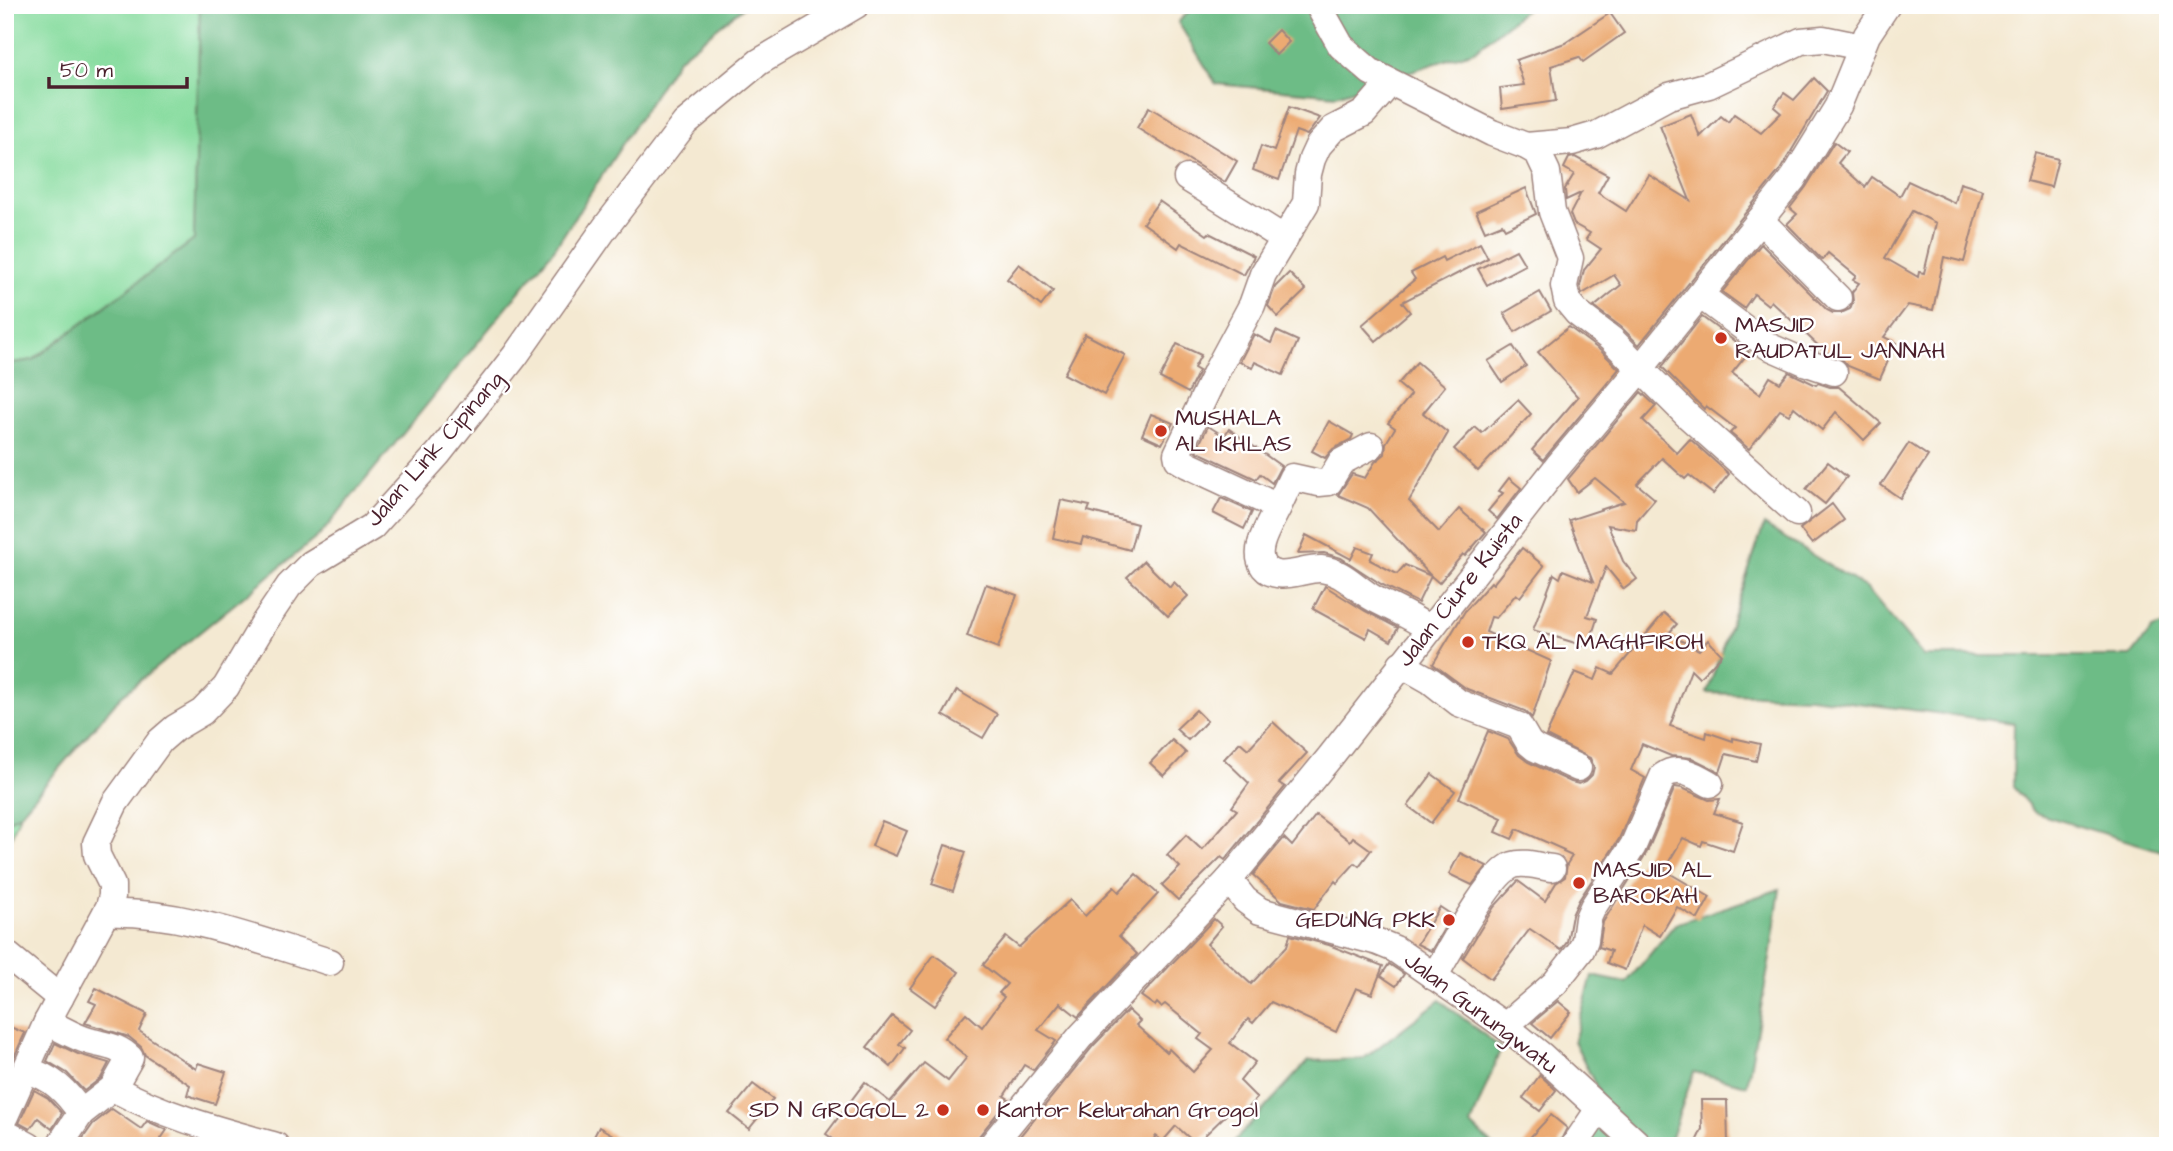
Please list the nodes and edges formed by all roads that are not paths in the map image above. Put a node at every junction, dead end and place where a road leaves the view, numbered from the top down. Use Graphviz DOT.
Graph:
graph roads {
  1 [pos="856,5"];
  2 [pos="1318,5"];
  3 [pos="1887,5"];
  4 [pos="1862,47"];
  5 [pos="1390,83"];
  6 [pos="1526,146"];
  7 [pos="1187,178"];
  8 [pos="1760,220"];
  9 [pos="1285,239"];
  10 [pos="1700,295"];
  11 [pos="1838,298"];
  12 [pos="1640,369"];
  13 [pos="1834,372"];
  14 [pos="1371,446"];
  15 [pos="1278,507"];
  16 [pos="1797,513"];
  17 [pos="1429,629"];
  18 [pos="1401,664"];
  19 [pos="1578,768"];
  20 [pos="1710,784"];
  21 [pos="1552,868"];
  22 [pos="1228,880"];
  23 [pos="106,913"];
  24 [pos="5,953"];
  25 [pos="330,962"];
  26 [pos="1434,977"];
  27 [pos="60,998"];
  28 [pos="47,1021"];
  29 [pos="1505,1026"];
  30 [pos="26,1070"];
  31 [pos="113,1088"];
  32 [pos="1599,1109"];
  33 [pos="81,1113"];
  34 [pos="5,1116"];
  35 [pos="5,1133"];
  36 [pos="29,1146"];
  37 [pos="59,1146"];
  38 [pos="276,1146"];
  39 [pos="991,1146"];
  40 [pos="1574,1146"];
  41 [pos="1640,1146"];
  1 -- 23 [label="street, Jalan Link Cipinang"];
  2 -- 5 [label="street"];
  3 -- 4 [label="street, Jalan Ciure Kuista"];
  4 -- 6 [label="street"];
  4 -- 8 [label="street, Jalan Ciure Kuista"];
  5 -- 6 [label="street"];
  5 -- 9 [label="street"];
  6 -- 12 [label="street"];
  7 -- 9 [label="street"];
  8 -- 10 [label="street, Jalan Ciure Kuista"];
  8 -- 11 [label="street"];
  9 -- 15 [label="street"];
  10 -- 12 [label="street, Jalan Ciure Kuista"];
  10 -- 13 [label="street"];
  12 -- 16 [label="street"];
  12 -- 17 [label="street, Jalan Ciure Kuista"];
  14 -- 15 [label="street"];
  15 -- 17 [label="street"];
  17 -- 18 [label="street, Jalan Ciure Kuista"];
  18 -- 19 [label="street"];
  18 -- 22 [label="street, Jalan Ciure Kuista"];
  20 -- 29 [label="street"];
  21 -- 26 [label="street"];
  22 -- 26 [label="street, Jalan Gunungwatu"];
  22 -- 39 [label="street, Jalan Ciure Kuista"];
  23 -- 25 [label="street"];
  23 -- 27 [label="street, Jalan Link Cipinang"];
  24 -- 27 [label="street"];
  26 -- 29 [label="street, Jalan Gunungwatu"];
  27 -- 28 [label="street, Jalan Link Cipinang"];
  28 -- 30 [label="street, Jalan Link Cipinang"];
  28 -- 31 [label="street"];
  29 -- 32 [label="street, Jalan Gunungwatu"];
  30 -- 33 [label="street"];
  30 -- 34 [label="street, Jalan Link Cipinang"];
  31 -- 33 [label="street"];
  31 -- 38 [label="street"];
  32 -- 40 [label="street"];
  32 -- 41 [label="street, Jalan Gunungwatu"];
  33 -- 37 [label="street"];
  35 -- 36 [label="street"];
}
